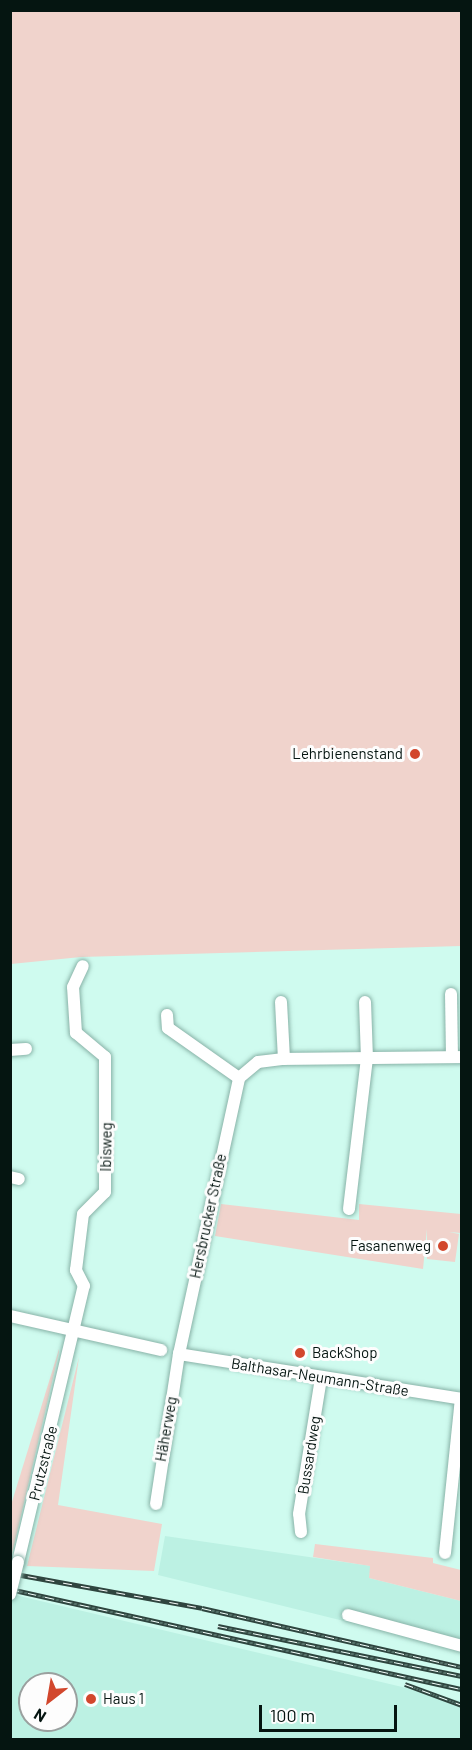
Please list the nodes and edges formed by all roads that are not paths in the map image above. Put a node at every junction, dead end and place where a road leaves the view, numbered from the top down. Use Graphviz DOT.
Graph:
graph roads {
  1 [pos="83,966"];
  2 [pos="451,994"];
  3 [pos="281,1002"];
  4 [pos="365,1002"];
  5 [pos="167,1015"];
  6 [pos="26,1049"];
  7 [pos="10,1050"];
  8 [pos="457,1057"];
  9 [pos="284,1059"];
  10 [pos="367,1059"];
  11 [pos="239,1078"];
  12 [pos="349,1209"];
  13 [pos="10,1316"];
  14 [pos="75,1332"];
  15 [pos="161,1350"];
  16 [pos="179,1354"];
  17 [pos="321,1378"];
  18 [pos="461,1399"];
  19 [pos="156,1504"];
  20 [pos="301,1533"];
  21 [pos="445,1553"];
  22 [pos="10,1594"];
  23 [pos="348,1615"];
  24 [pos="462,1646"];
  1 -- 14 [label="street, Ibisweg"];
  2 -- 8 [label="street"];
  3 -- 9 [label="street"];
  4 -- 10 [label="street"];
  5 -- 11 [label="street"];
  6 -- 7 [label="street"];
  8 -- 10 [label="street"];
  9 -- 10 [label="street"];
  9 -- 11 [label="street"];
  10 -- 12 [label="street"];
  11 -- 16 [label="street, Hersbrucker Straße"];
  13 -- 14 [label="street"];
  14 -- 15 [label="street"];
  14 -- 22 [label="street, Prutzstraße, bridge"];
  16 -- 17 [label="street, Balthasar-Neumann-Straße"];
  16 -- 19 [label="street, Häherweg"];
  17 -- 18 [label="street, Balthasar-Neumann-Straße"];
  17 -- 20 [label="street, Bussardweg"];
  18 -- 21 [label="street"];
  23 -- 24 [label="street"];
}
